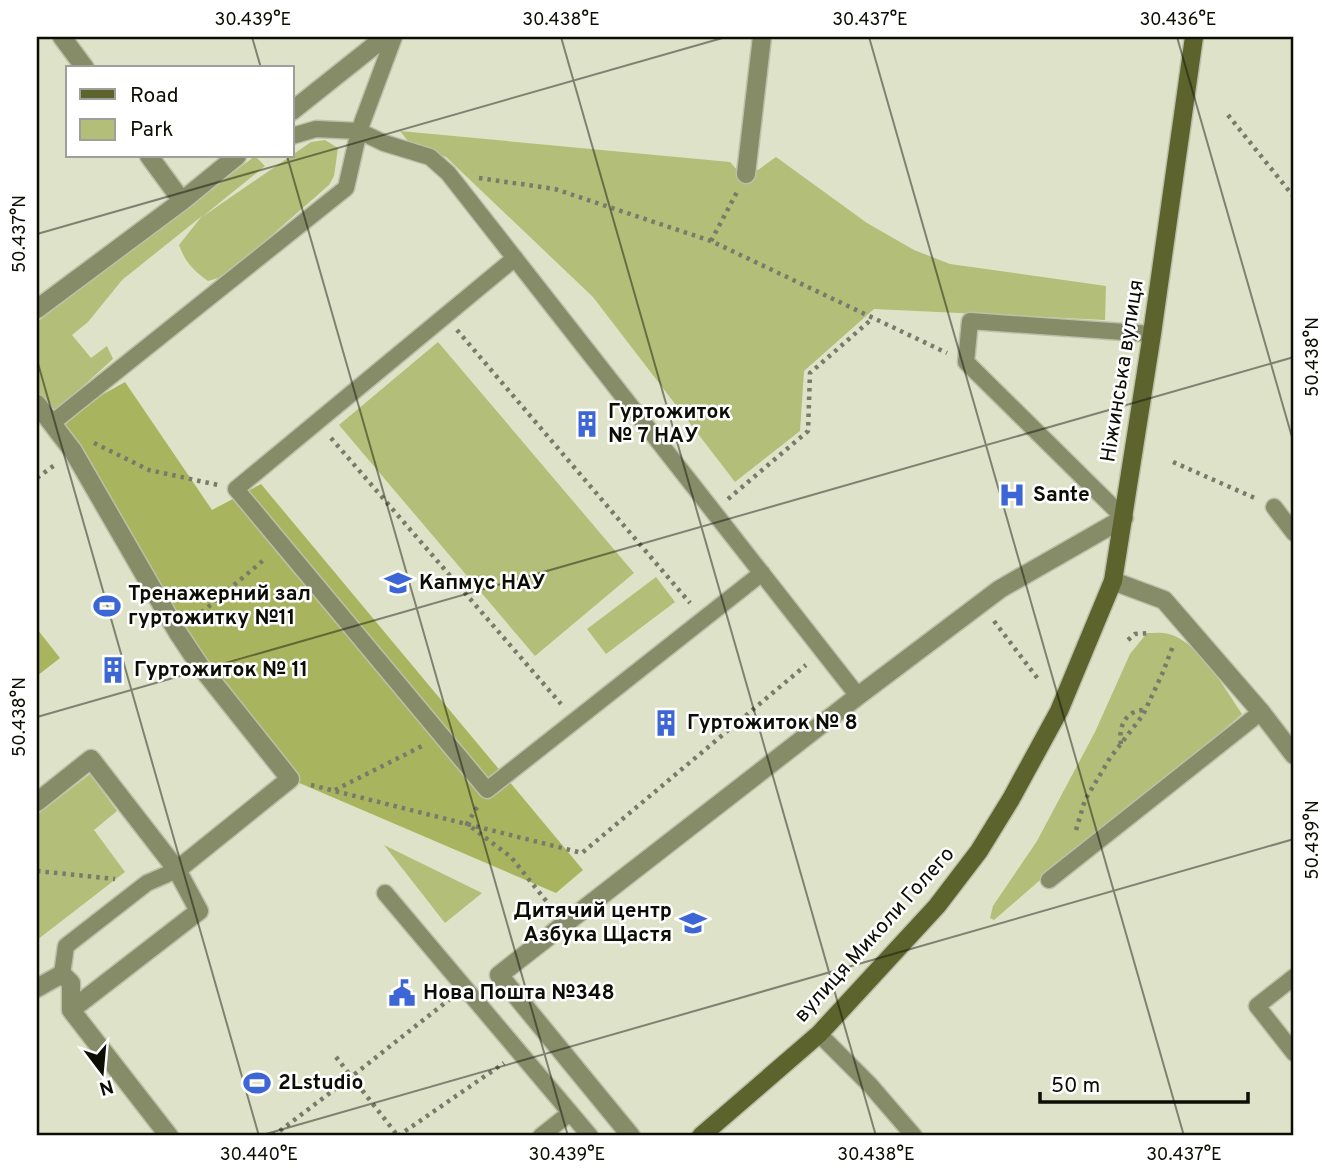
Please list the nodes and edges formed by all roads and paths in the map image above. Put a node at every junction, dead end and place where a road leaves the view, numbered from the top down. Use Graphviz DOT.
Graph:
graph roads {
  1 [pos="62,37"];
  2 [pos="384,37"];
  3 [pos="394,37"];
  4 [pos="762,37"];
  5 [pos="1195,37"];
  6 [pos="84,66"];
  7 [pos="294,109"];
  8 [pos="1228,115"];
  9 [pos="359,131"];
  10 [pos="294,135"];
  11 [pos="150,158"];
  12 [pos="235,158"];
  13 [pos="448,173"];
  14 [pos="747,174"];
  15 [pos="1294,197"];
  16 [pos="182,201"];
  17 [pos="711,241"];
  18 [pos="515,258"];
  19 [pos="37,309"];
  20 [pos="445,316"];
  21 [pos="873,318"];
  22 [pos="1152,334"];
  23 [pos="967,362"];
  24 [pos="37,404"];
  25 [pos="317,422"];
  26 [pos="52,423"];
  27 [pos="89,441"];
  28 [pos="1173,462"];
  29 [pos="236,489"];
  30 [pos="1274,507"];
  31 [pos="714,511"];
  32 [pos="1124,519"];
  33 [pos="1294,533"];
  34 [pos="283,544"];
  35 [pos="762,573"];
  36 [pos="1113,581"];
  37 [pos="980,603"];
  38 [pos="704,619"];
  39 [pos="178,633"];
  40 [pos="1150,633"];
  41 [pos="1128,640"];
  42 [pos="1172,646"];
  43 [pos="824,651"];
  44 [pos="1038,679"];
  45 [pos="858,695"];
  46 [pos="1146,710"];
  47 [pos="1261,712"];
  48 [pos="576,720"];
  49 [pos="442,736"];
  50 [pos="1121,744"];
  51 [pos="1294,755"];
  52 [pos="290,779"];
  53 [pos="335,790"];
  54 [pos="37,802"];
  55 [pos="467,824"];
  56 [pos="1066,867"];
  57 [pos="177,870"];
  58 [pos="37,871"];
  59 [pos="1049,880"];
  60 [pos="147,883"];
  61 [pos="385,893"];
  62 [pos="564,925"];
  63 [pos="62,974"];
  64 [pos="1294,976"];
  65 [pos="464,987"];
  66 [pos="37,988"];
  67 [pos="71,1010"];
  68 [pos="819,1034"];
  69 [pos="519,1052"];
  70 [pos="1294,1053"];
  71 [pos="336,1057"];
  72 [pos="351,1077"];
  73 [pos="570,1113"];
  74 [pos="169,1136"];
  75 [pos="273,1136"];
  76 [pos="398,1136"];
  77 [pos="541,1136"];
  78 [pos="590,1136"];
  79 [pos="631,1136"];
  80 [pos="701,1136"];
  81 [pos="914,1136"];
  1 -- 6 [label="street"];
  2 -- 7 [label="street"];
  3 -- 9 [label="lane"];
  4 -- 14 [label="street"];
  5 -- 22 [label="main road, Ніжинська вулиця"];
  8 -- 15 [label="path"];
  9 -- 10 [label="lane"];
  9 -- 13 [label="lane"];
  9 -- 26 [label="lane"];
  11 -- 16 [label="street"];
  12 -- 16 [label="street"];
  13 -- 17 [label="path"];
  13 -- 18 [label="lane"];
  14 -- 17 [label="path"];
  16 -- 19 [label="street"];
  17 -- 21 [label="path"];
  18 -- 20 [label="lane"];
  18 -- 31 [label="lane"];
  20 -- 25 [label="lane"];
  20 -- 38 [label="path"];
  21 -- 23 [label="path"];
  21 -- 31 [label="path"];
  22 -- 23 [label="lane"];
  22 -- 32 [label="main road, Ніжинська вулиця"];
  23 -- 32 [label="lane"];
  24 -- 26 [label="street"];
  25 -- 29 [label="lane"];
  25 -- 48 [label="path"];
  26 -- 39 [label="street"];
  27 -- 29 [label="path"];
  28 -- 30 [label="path"];
  29 -- 34 [label="lane"];
  30 -- 33 [label="lane"];
  31 -- 35 [label="lane"];
  32 -- 36 [label="main road, Ніжинська вулиця"];
  32 -- 37 [label="street"];
  34 -- 39 [label="path"];
  34 -- 49 [label="lane"];
  35 -- 38 [label="lane"];
  35 -- 43 [label="lane"];
  36 -- 47 [label="street"];
  36 -- 68 [label="main road, вулиця Миколи Голего"];
  37 -- 44 [label="path"];
  37 -- 45 [label="street"];
  38 -- 48 [label="lane"];
  39 -- 52 [label="street"];
  40 -- 41 [label="path"];
  42 -- 46 [label="path"];
  43 -- 45 [label="lane"];
  43 -- 55 [label="path"];
  45 -- 62 [label="street"];
  46 -- 50 [label="path"];
  46 -- 50 [label="path"];
  47 -- 51 [label="street"];
  47 -- 56 [label="lane"];
  48 -- 49 [label="lane"];
  49 -- 53 [label="path"];
  50 -- 56 [label="path"];
  52 -- 53 [label="path"];
  52 -- 57 [label="street"];
  53 -- 55 [label="path"];
  54 -- 57 [label="street"];
  55 -- 62 [label="path"];
  56 -- 59 [label="lane"];
  57 -- 60 [label="lane"];
  57 -- 67 [label="street"];
  58 -- 60 [label="path"];
  60 -- 63 [label="lane"];
  61 -- 65 [label="lane"];
  62 -- 79 [label="street"];
  63 -- 66 [label="street"];
  63 -- 67 [label="street"];
  64 -- 70 [label="lane"];
  65 -- 69 [label="lane"];
  65 -- 72 [label="path"];
  67 -- 74 [label="street"];
  68 -- 80 [label="main road, вулиця Миколи Голего"];
  68 -- 81 [label="lane"];
  69 -- 73 [label="lane"];
  69 -- 76 [label="path"];
  71 -- 72 [label="path"];
  72 -- 75 [label="path"];
  72 -- 76 [label="path"];
  73 -- 77 [label="lane"];
  73 -- 78 [label="lane"];
}
